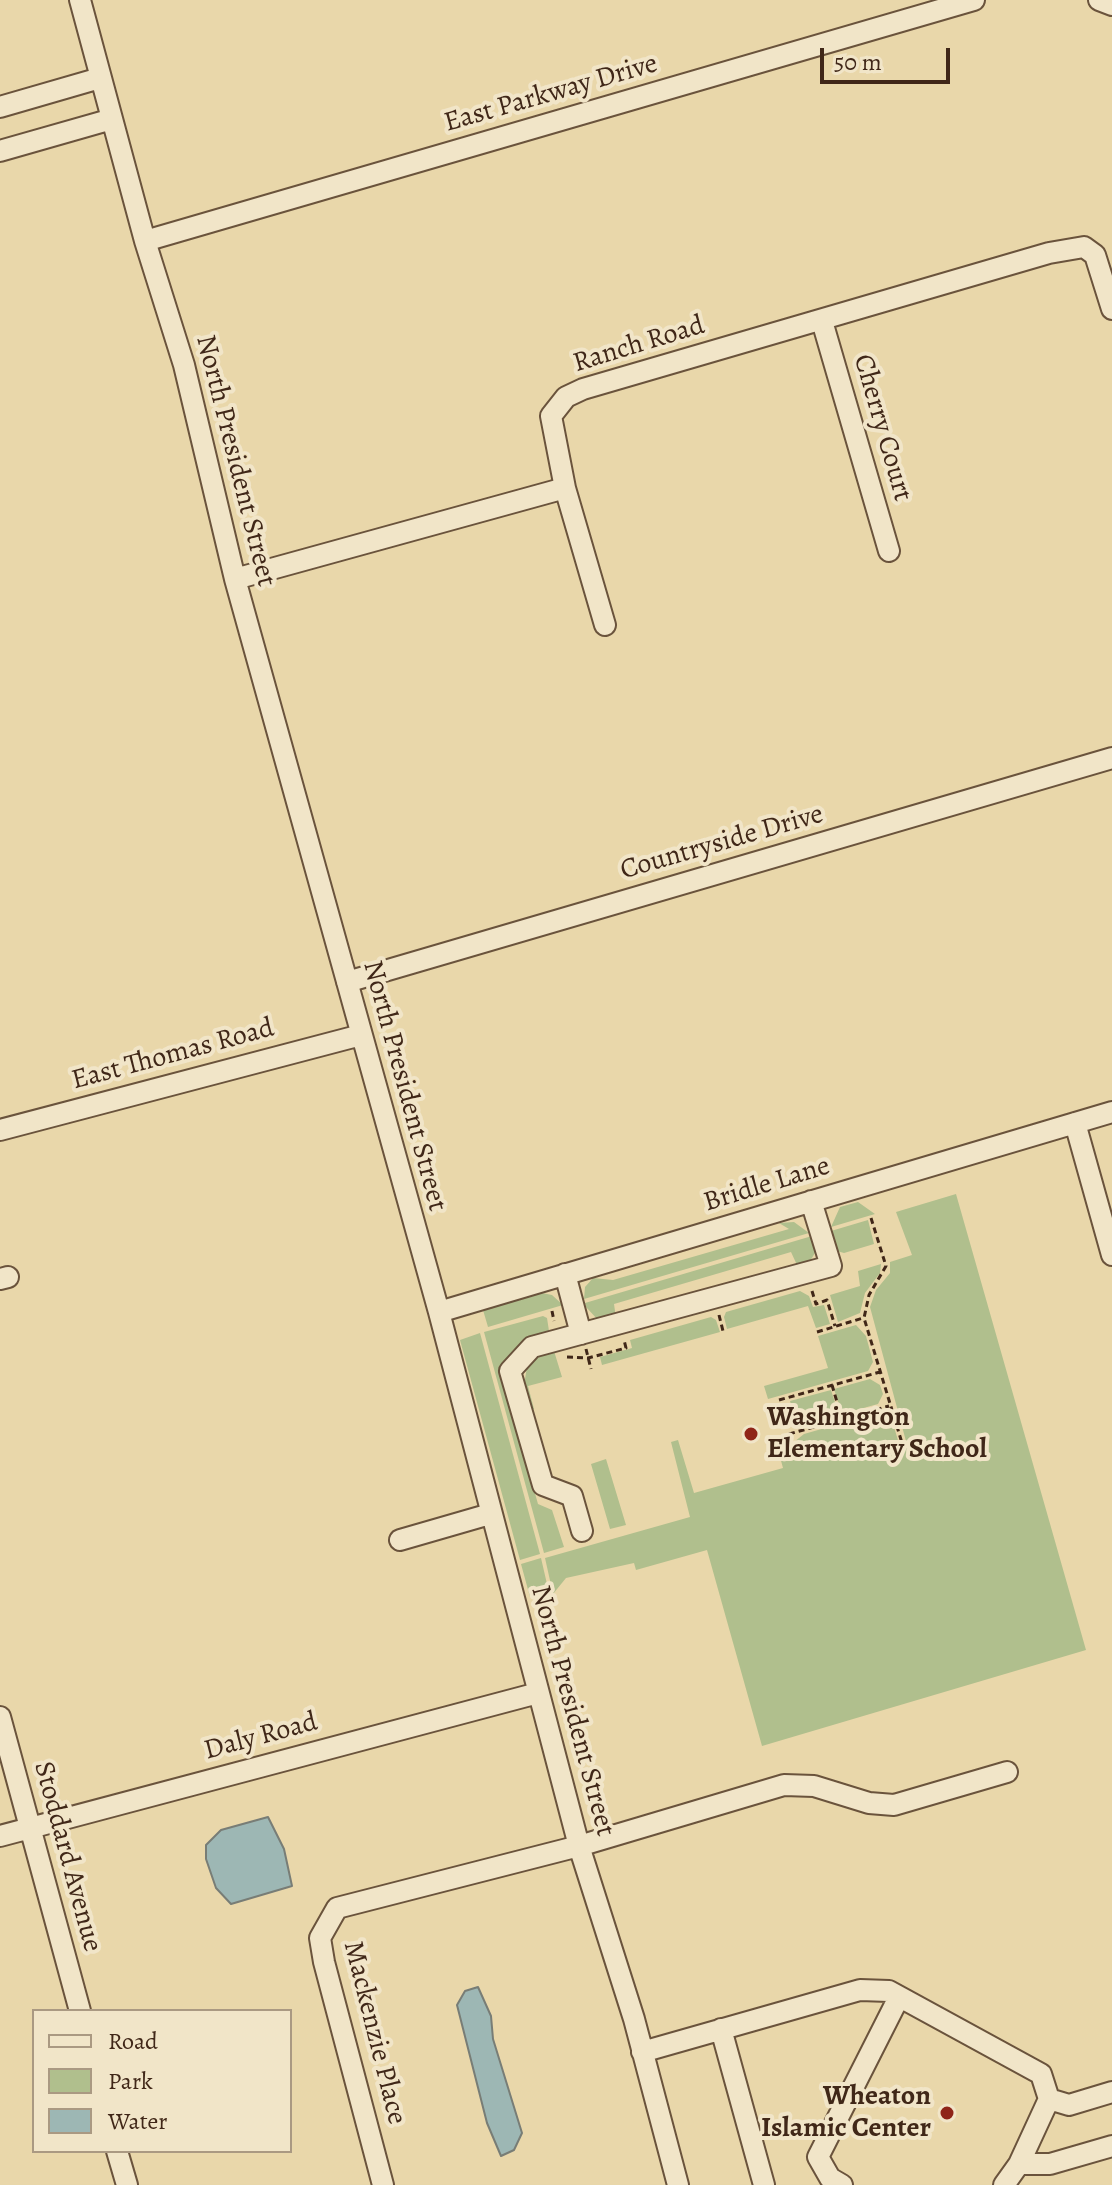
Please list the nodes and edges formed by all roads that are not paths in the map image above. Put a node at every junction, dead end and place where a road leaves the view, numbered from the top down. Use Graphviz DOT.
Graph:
graph roads {
  1 [pos="80,0"];
  2 [pos="974,0"];
  3 [pos="1099,0"];
  4 [pos="1112,5"];
  5 [pos="100,78"];
  6 [pos="0,107"];
  7 [pos="112,119"];
  8 [pos="0,151"];
  9 [pos="145,241"];
  10 [pos="1112,309"];
  11 [pos="822,321"];
  12 [pos="565,488"];
  13 [pos="889,551"];
  14 [pos="235,579"];
  15 [pos="605,625"];
  16 [pos="1112,758"];
  17 [pos="347,982"];
  18 [pos="361,1035"];
  19 [pos="1112,1112"];
  20 [pos="1075,1123"];
  21 [pos="0,1130"];
  22 [pos="811,1201"];
  23 [pos="1112,1255"];
  24 [pos="565,1274"];
  25 [pos="439,1312"];
  26 [pos="583,1338"];
  27 [pos="490,1514"];
  28 [pos="582,1531"];
  29 [pos="400,1540"];
  30 [pos="538,1693"];
  31 [pos="0,1717"];
  32 [pos="1007,1772"];
  33 [pos="30,1828"];
  34 [pos="0,1836"];
  35 [pos="579,1846"];
  36 [pos="899,1997"];
  37 [pos="79,2009"];
  38 [pos="721,2029"];
  39 [pos="642,2052"];
  40 [pos="1112,2092"];
  41 [pos="1049,2099"];
  42 [pos="1112,2146"];
  43 [pos="118,2153"];
  44 [pos="1019,2164"];
  45 [pos="127,2185"];
  46 [pos="383,2185"];
  47 [pos="678,2185"];
  48 [pos="764,2185"];
  49 [pos="842,2185"];
  50 [pos="1004,2185"];
  1 -- 5 [label="street, North President Street"];
  2 -- 9 [label="street, East Parkway Drive"];
  3 -- 4 [label="street"];
  5 -- 6 [label="street"];
  5 -- 7 [label="street, North President Street"];
  7 -- 8 [label="street"];
  7 -- 9 [label="street, North President Street"];
  9 -- 14 [label="street, North President Street"];
  10 -- 11 [label="street, Ranch Road"];
  11 -- 12 [label="street, Ranch Road"];
  11 -- 13 [label="street, Cherry Court"];
  12 -- 14 [label="street"];
  12 -- 15 [label="street, Ranch Road"];
  14 -- 17 [label="street, North President Street"];
  16 -- 17 [label="street, Countryside Drive"];
  17 -- 18 [label="street, North President Street"];
  18 -- 21 [label="street, East Thomas Road"];
  18 -- 25 [label="street, North President Street"];
  19 -- 20 [label="street, Bridle Lane"];
  20 -- 22 [label="street, Bridle Lane"];
  20 -- 23 [label="street"];
  22 -- 24 [label="street, Bridle Lane"];
  22 -- 26 [label="street"];
  24 -- 25 [label="street, Bridle Lane"];
  24 -- 26 [label="street"];
  25 -- 27 [label="street, North President Street"];
  26 -- 28 [label="street"];
  27 -- 29 [label="street"];
  27 -- 30 [label="street, North President Street"];
  30 -- 33 [label="street, Daly Road"];
  30 -- 35 [label="street, North President Street"];
  31 -- 33 [label="street, Stoddard Avenue"];
  32 -- 35 [label="street, Mackenzie Place"];
  33 -- 34 [label="street, Daly Road"];
  33 -- 37 [label="street, Stoddard Avenue"];
  35 -- 39 [label="street, North President Street"];
  35 -- 46 [label="street, Mackenzie Place"];
  36 -- 38 [label="street"];
  36 -- 41 [label="street"];
  36 -- 49 [label="street"];
  38 -- 39 [label="street"];
  38 -- 48 [label="street"];
  39 -- 47 [label="street, North President Street"];
  40 -- 41 [label="street"];
  41 -- 44 [label="street"];
  42 -- 44 [label="street"];
  43 -- 45 [label="street"];
  44 -- 50 [label="street"];
}
